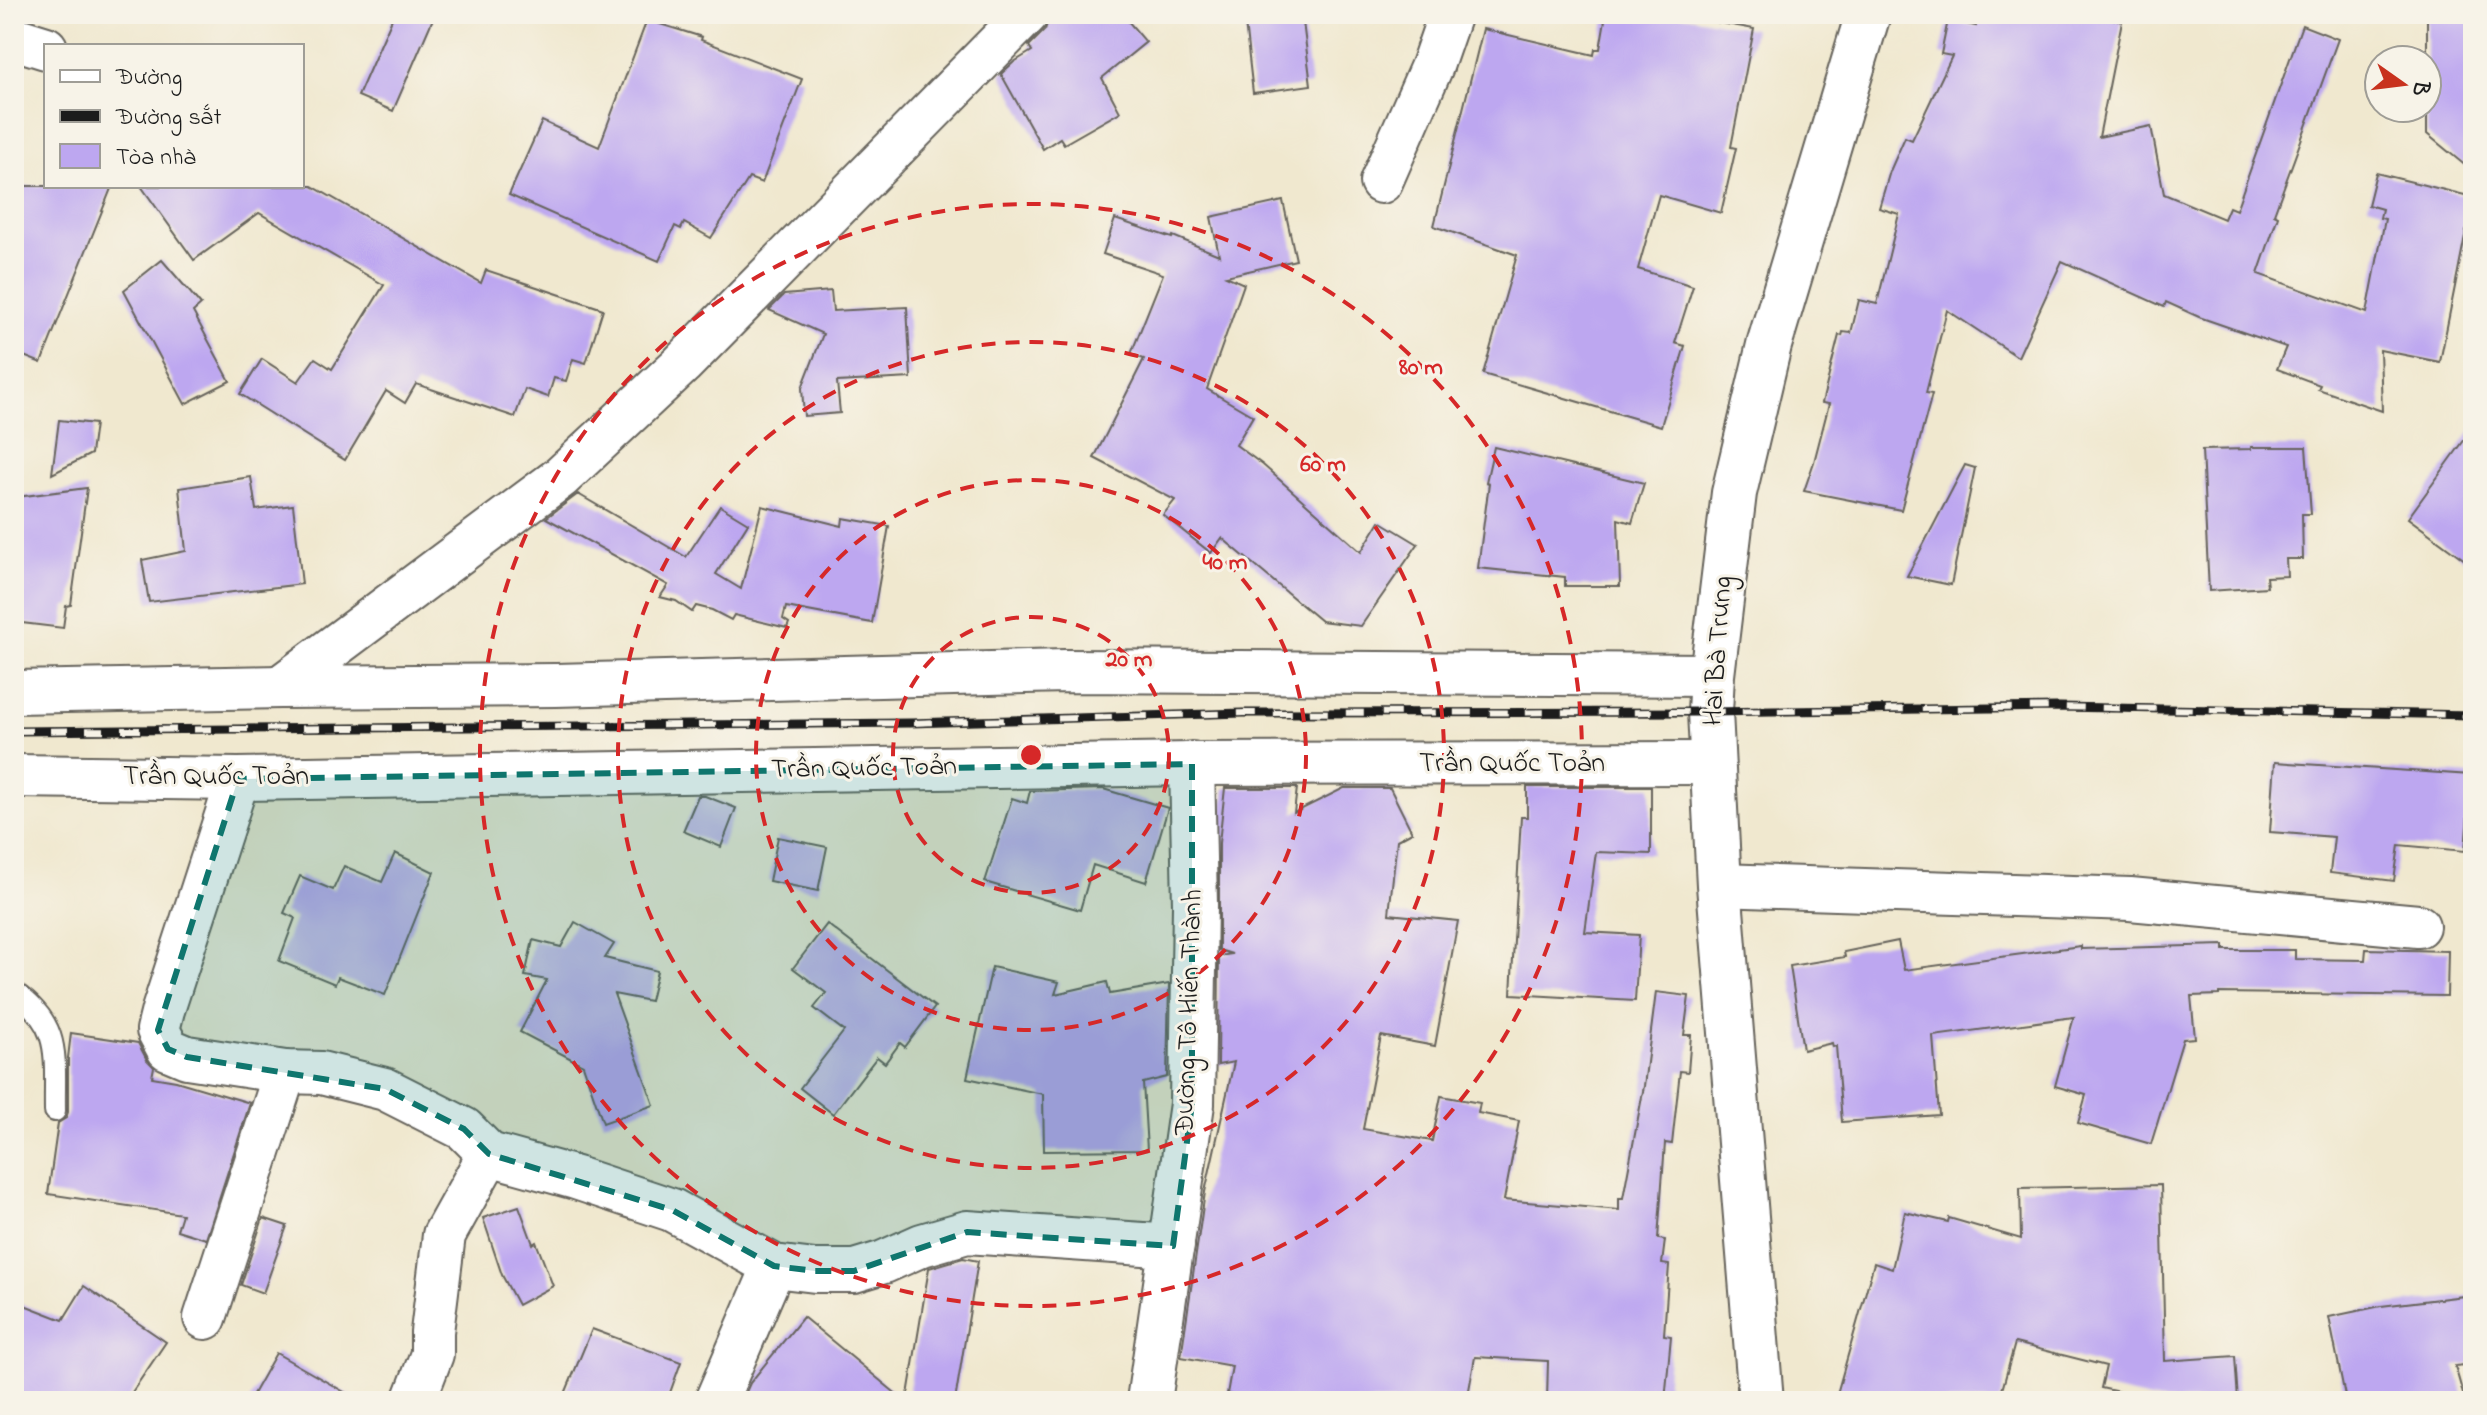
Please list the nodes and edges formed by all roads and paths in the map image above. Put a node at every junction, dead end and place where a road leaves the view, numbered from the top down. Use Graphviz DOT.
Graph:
graph roads {
  1 [pos="1027,14"];
  2 [pos="1450,14"];
  3 [pos="1868,14"];
  4 [pos="14,38"];
  5 [pos="44,47"];
  6 [pos="1381,182"];
  7 [pos="1712,675"];
  8 [pos="280,687"];
  9 [pos="14,692"];
  10 [pos="1713,763"];
  11 [pos="1192,764"];
  12 [pos="14,776"];
  13 [pos="238,779"];
  14 [pos="1719,885"];
  15 [pos="2418,926"];
  16 [pos="14,992"];
  17 [pos="285,1072"];
  18 [pos="55,1111"];
  19 [pos="489,1154"];
  20 [pos="1173,1246"];
  21 [pos="774,1266"];
  22 [pos="205,1318"];
  23 [pos="414,1401"];
  24 [pos="716,1401"];
  25 [pos="1149,1401"];
  26 [pos="1761,1401"];
  1 -- 8 [label="street"];
  2 -- 6 [label="street"];
  3 -- 7 [label="main road, Hai Bà Trưng"];
  4 -- 5 [label="street"];
  7 -- 8 [label="street"];
  7 -- 10 [label="main road, Hai Bà Trưng"];
  8 -- 9 [label="street"];
  10 -- 11 [label="street, Trần Quốc Toản"];
  10 -- 14 [label="main road, Hai Bà Trưng"];
  11 -- 13 [label="street, Trần Quốc Toản"];
  11 -- 20 [label="main road, Đường Tô Hiến Thành"];
  12 -- 13 [label="street, Trần Quốc Toản"];
  13 -- 17 [label="street"];
  14 -- 15 [label="street"];
  14 -- 26 [label="main road, Hai Bà Trưng"];
  16 -- 18 [label="lane"];
  17 -- 19 [label="street"];
  17 -- 22 [label="street"];
  19 -- 21 [label="street"];
  19 -- 23 [label="street"];
  20 -- 21 [label="street"];
  20 -- 25 [label="main road, Đường Tô Hiến Thành"];
  21 -- 24 [label="street"];
}
